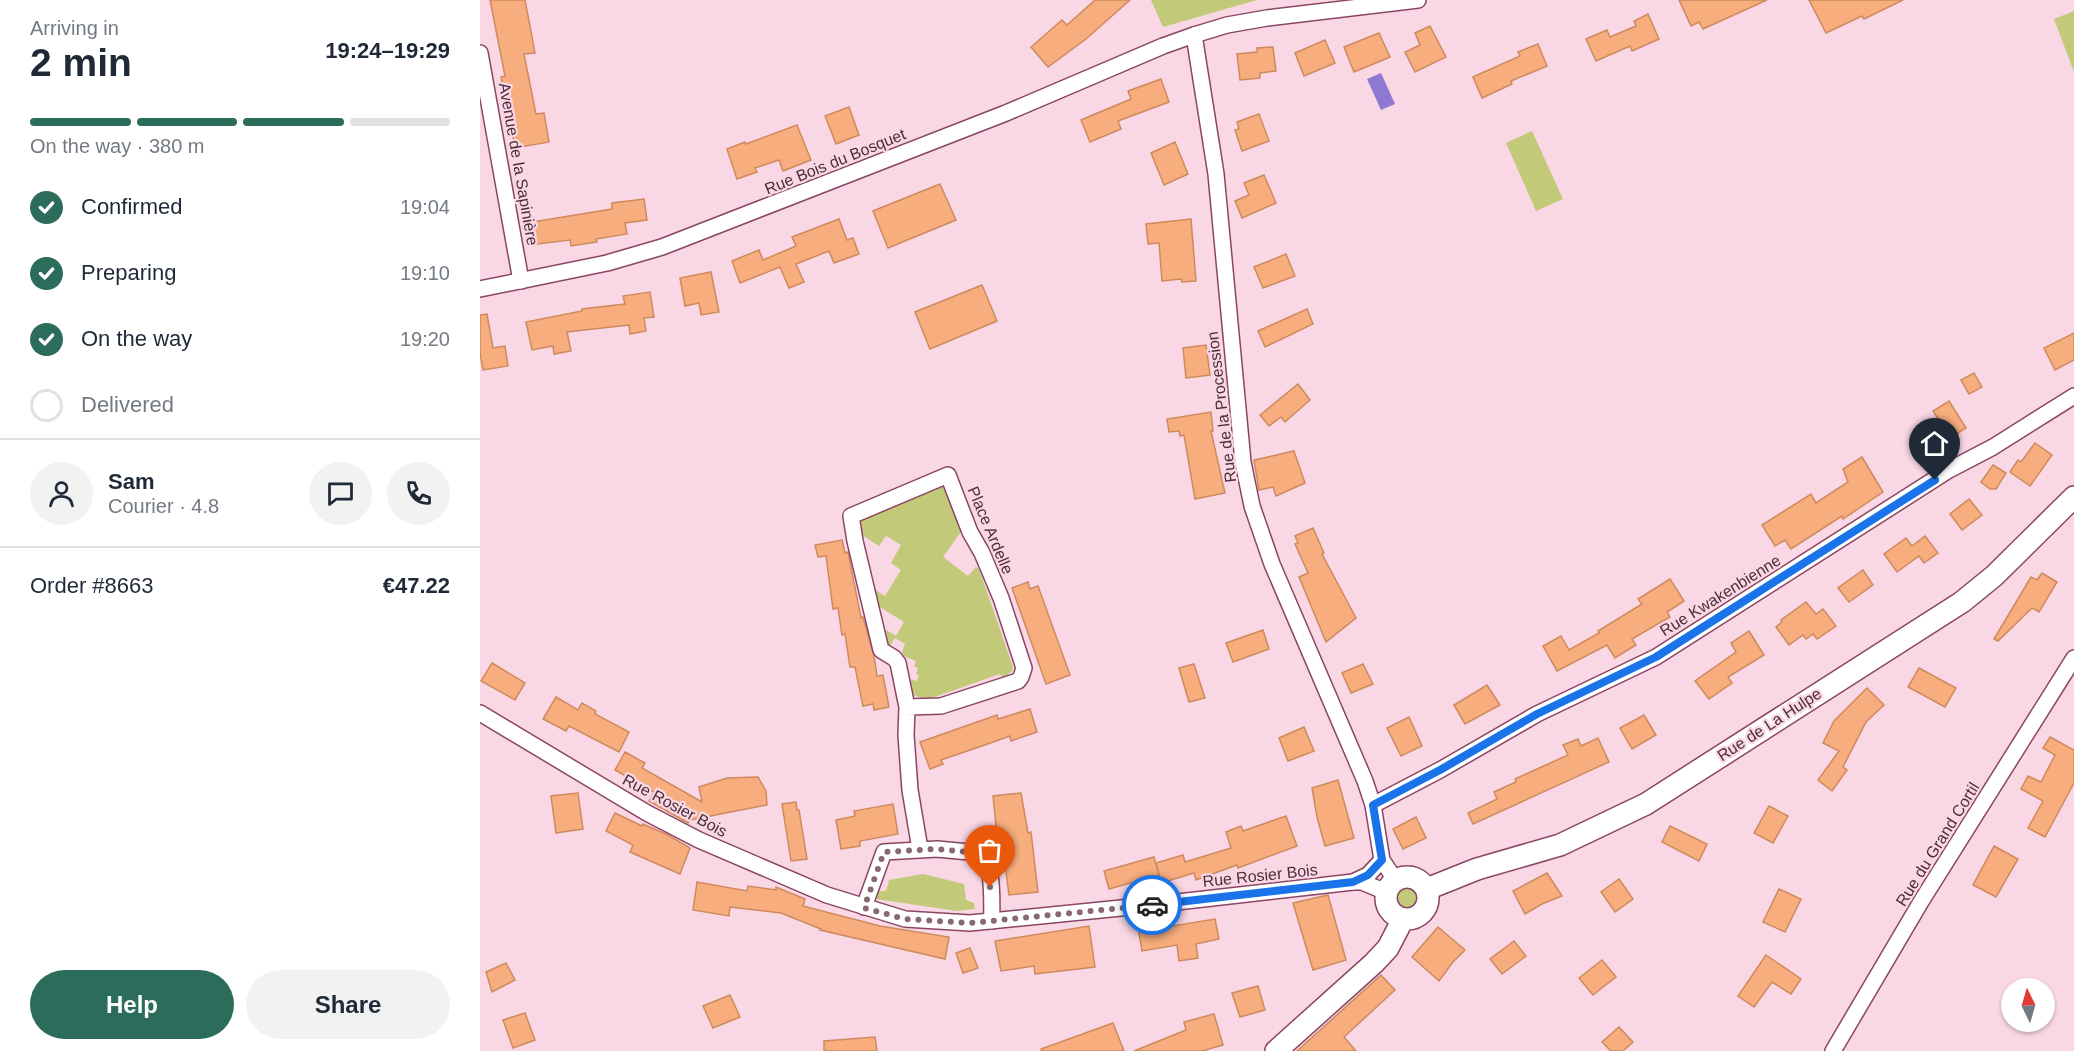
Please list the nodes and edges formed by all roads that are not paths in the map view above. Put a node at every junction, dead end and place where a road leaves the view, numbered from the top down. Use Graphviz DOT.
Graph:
graph roads {
  1 [pos="1418,0"];
  2 [pos="1194,35"];
  3 [pos="480,53"];
  4 [pos="521,281"];
  5 [pos="480,289"];
  6 [pos="2074,396"];
  7 [pos="2074,497"];
  8 [pos="2074,658"];
  9 [pos="907,707"];
  10 [pos="480,714"];
  11 [pos="1373,805"];
  12 [pos="920,849"];
  13 [pos="1382,860"];
  14 [pos="1353,882"];
  15 [pos="1391,887"];
  16 [pos="1427,889"];
  17 [pos="864,908"];
  18 [pos="1403,919"];
  19 [pos="992,921"];
  20 [pos="1276,1051"];
  21 [pos="1833,1051"];
  1 -- 2 [label="street, Rue Bois du Bosquet"];
  2 -- 4 [label="street, Rue Bois du Bosquet"];
  2 -- 11 [label="street, Rue de la Procession"];
  3 -- 4 [label="street, Avenue de la Sapinière"];
  4 -- 5 [label="street, Rue Bois du Bosquet"];
  6 -- 11 [label="street, Rue Kwakenbienne"];
  7 -- 16 [label="street, Rue de La Hulpe"];
  8 -- 21 [label="street, Rue du Grand Cortil"];
  9 -- 9 [label="street, Place Ardelle"];
  9 -- 12 [label="street"];
  10 -- 17 [label="street, Rue Rosier Bois"];
  11 -- 13 [label="street, Rue de la Procession"];
  12 -- 17 [label="street"];
  12 -- 19 [label="street"];
  13 -- 14 [label="street"];
  13 -- 15 [label="street, Rue de la Procession"];
  14 -- 15 [label="street, Rue Rosier Bois"];
  14 -- 19 [label="street, Rue Rosier Bois"];
  15 -- 16 [label="street"];
  15 -- 18 [label="street"];
  16 -- 18 [label="street"];
  17 -- 19 [label="street, Rue Rosier Bois"];
  18 -- 20 [label="street"];
}
